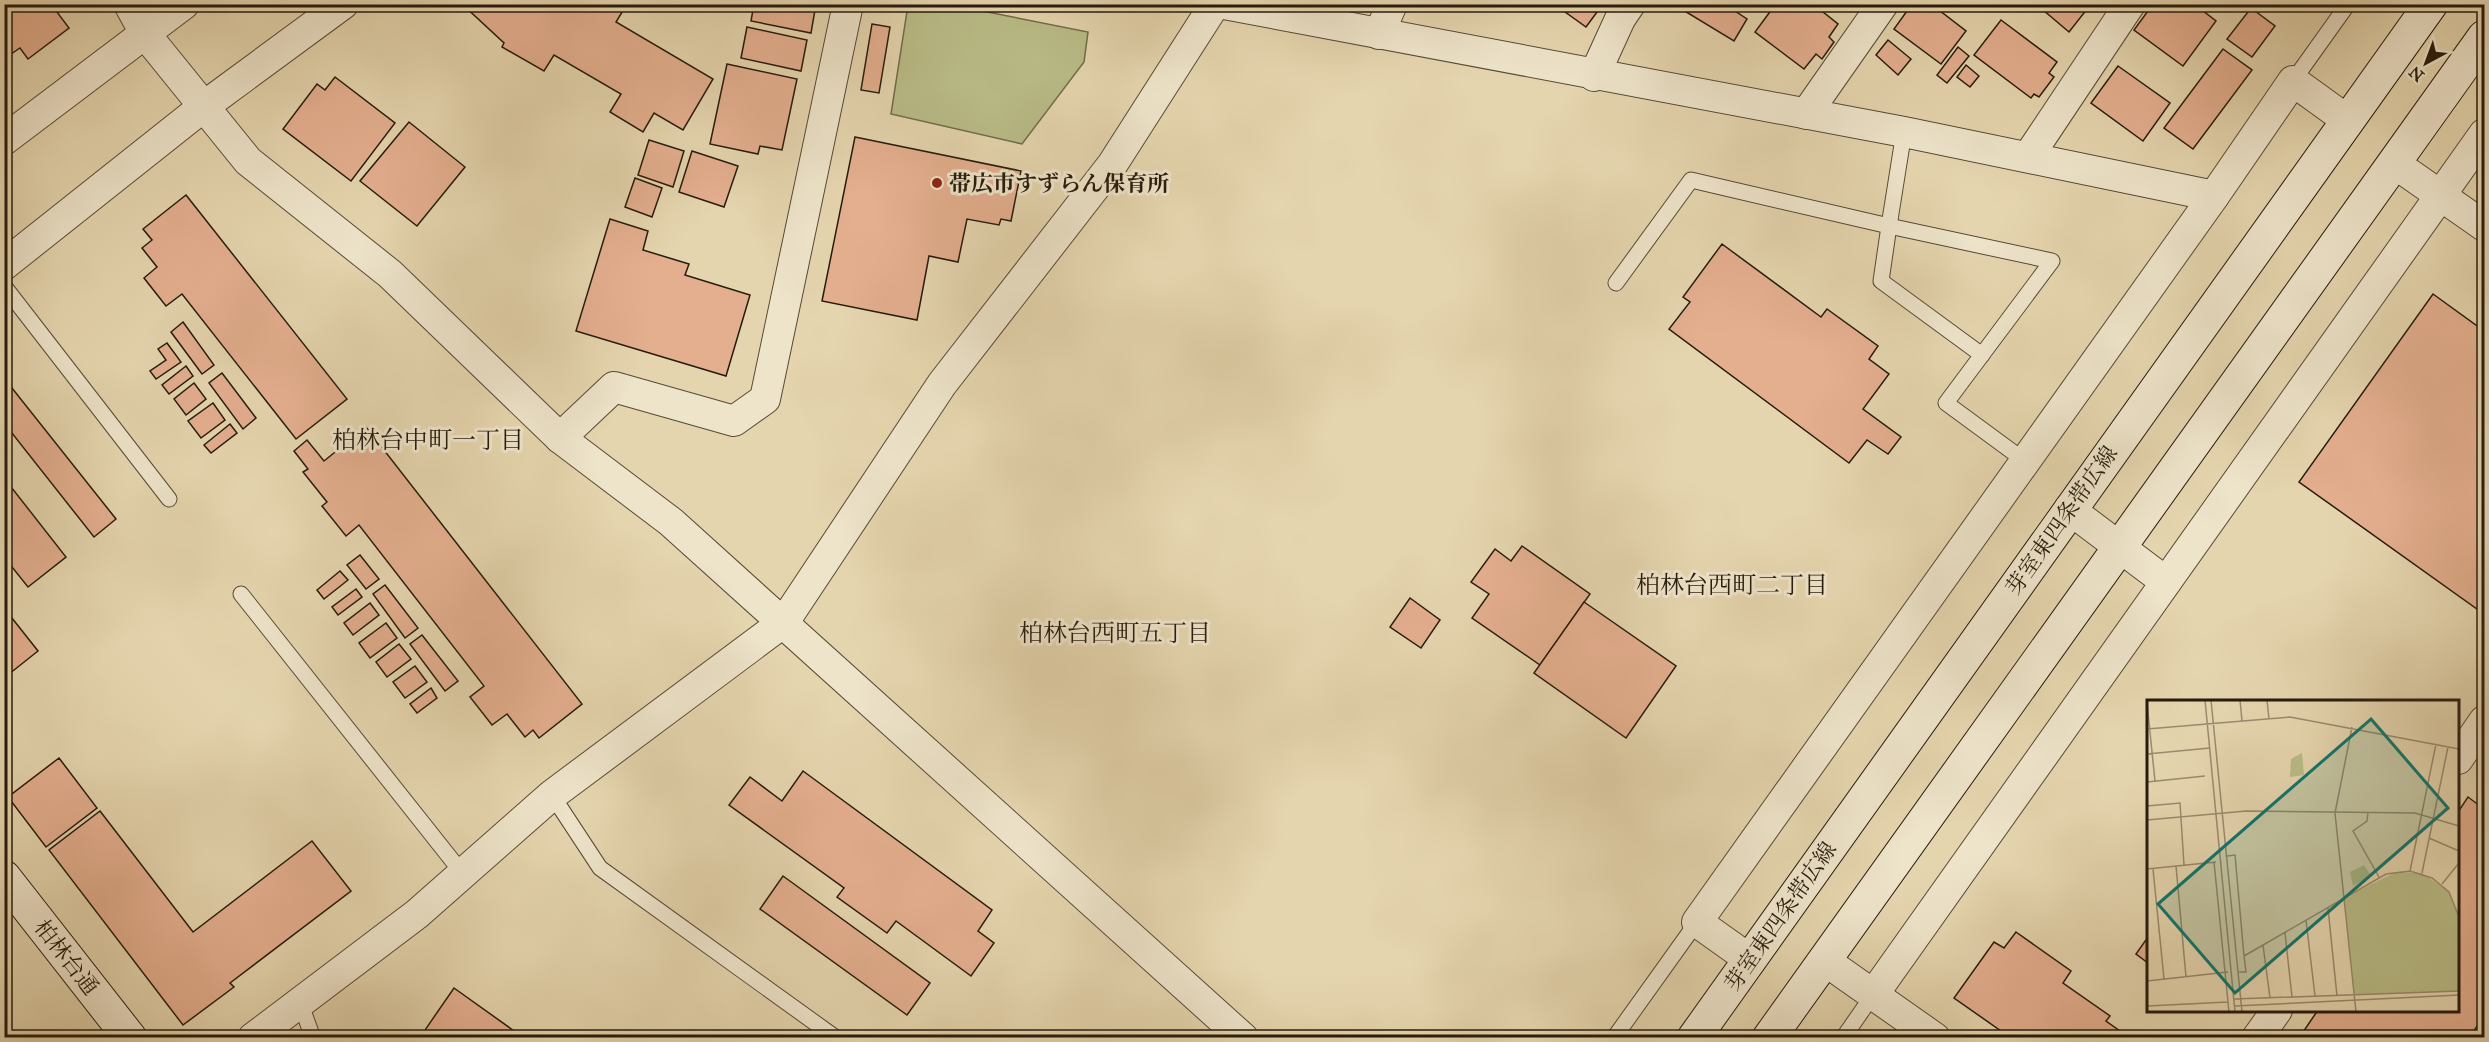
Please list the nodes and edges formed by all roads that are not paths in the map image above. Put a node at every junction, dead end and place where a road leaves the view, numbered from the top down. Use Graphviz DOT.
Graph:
graph roads {
  1 [pos="129,4"];
  2 [pos="184,4"];
  3 [pos="343,4"];
  4 [pos="848,4"];
  5 [pos="1215,4"];
  6 [pos="1224,4"];
  7 [pos="1392,4"];
  8 [pos="1630,4"];
  9 [pos="1883,4"];
  10 [pos="2130,4"];
  11 [pos="2348,4"];
  12 [pos="2431,4"];
  13 [pos="1379,34"];
  14 [pos="146,35"];
  15 [pos="2484,37"];
  16 [pos="1594,76"];
  17 [pos="2293,81"];
  18 [pos="202,107"];
  19 [pos="1806,114"];
  20 [pos="2347,120"];
  21 [pos="1904,132"];
  22 [pos="2484,134"];
  23 [pos="4,140"];
  24 [pos="2028,157"];
  25 [pos="2394,163"];
  26 [pos="2214,196"];
  27 [pos="2440,196"];
  28 [pos="1889,226"];
  29 [pos="2484,226"];
  30 [pos="4,265"];
  31 [pos="1616,283"];
  32 [pos="4,286"];
  33 [pos="1982,355"];
  34 [pos="560,438"];
  35 [pos="2025,461"];
  36 [pos="169,499"];
  37 [pos="2069,509"];
  38 [pos="2120,547"];
  39 [pos="2166,582"];
  40 [pos="241,594"];
  41 [pos="784,622"];
  42 [pos="2484,721"];
  43 [pos="2459,756"];
  44 [pos="552,795"];
  45 [pos="463,874"];
  46 [pos="4,877"];
  47 [pos="1697,922"];
  48 [pos="1749,959"];
  49 [pos="1824,960"];
  50 [pos="1873,995"];
  51 [pos="300,1002"];
  52 [pos="2276,1012"];
  53 [pos="130,1038"];
  54 [pos="253,1038"];
  55 [pos="313,1038"];
  56 [pos="836,1038"];
  57 [pos="1243,1038"];
  58 [pos="1614,1038"];
  59 [pos="1694,1038"];
  60 [pos="1769,1038"];
  61 [pos="1843,1038"];
  62 [pos="1935,1038"];
  63 [pos="2257,1038"];
  1 -- 14 [label="street"];
  2 -- 14 [label="street"];
  3 -- 18 [label="street"];
  4 -- 34 [label="street"];
  5 -- 41 [label="street"];
  6 -- 13 [label="street"];
  7 -- 13 [label="street"];
  8 -- 16 [label="street"];
  9 -- 19 [label="street"];
  10 -- 24 [label="street"];
  11 -- 17 [label="lane"];
  12 -- 20 [label="main road, 芽室東四条帯広線"];
  13 -- 16 [label="street"];
  14 -- 18 [label="street"];
  14 -- 23 [label="street"];
  15 -- 25 [label="main road"];
  16 -- 19 [label="street"];
  17 -- 20 [label="street"];
  17 -- 26 [label="street"];
  18 -- 30 [label="street"];
  18 -- 34 [label="street"];
  19 -- 21 [label="street"];
  20 -- 37 [label="main road, 芽室東四条帯広線"];
  21 -- 24 [label="street"];
  21 -- 28 [label="lane"];
  22 -- 27 [label="street"];
  24 -- 26 [label="street"];
  25 -- 27 [label="street"];
  25 -- 38 [label="main road"];
  26 -- 35 [label="street"];
  27 -- 29 [label="street"];
  27 -- 39 [label="street"];
  28 -- 31 [label="lane"];
  28 -- 33 [label="lane"];
  28 -- 33 [label="lane"];
  32 -- 36 [label="lane"];
  33 -- 35 [label="lane"];
  34 -- 41 [label="street"];
  35 -- 47 [label="street"];
  37 -- 38 [label="street"];
  37 -- 48 [label="main road, 芽室東四条帯広線"];
  38 -- 39 [label="street"];
  38 -- 49 [label="main road"];
  39 -- 50 [label="street"];
  40 -- 45 [label="lane"];
  41 -- 44 [label="street"];
  41 -- 57 [label="street"];
  42 -- 43 [label="street"];
  44 -- 45 [label="street"];
  44 -- 56 [label="lane"];
  45 -- 51 [label="street"];
  46 -- 53 [label="main road, 柏林台通"];
  47 -- 48 [label="street"];
  47 -- 58 [label="lane"];
  48 -- 59 [label="main road, 芽室東四条帯広線"];
  49 -- 50 [label="street"];
  49 -- 60 [label="main road"];
  50 -- 61 [label="lane"];
  50 -- 62 [label="street"];
  51 -- 54 [label="street"];
  51 -- 55 [label="lane"];
  52 -- 63 [label="street"];
}
